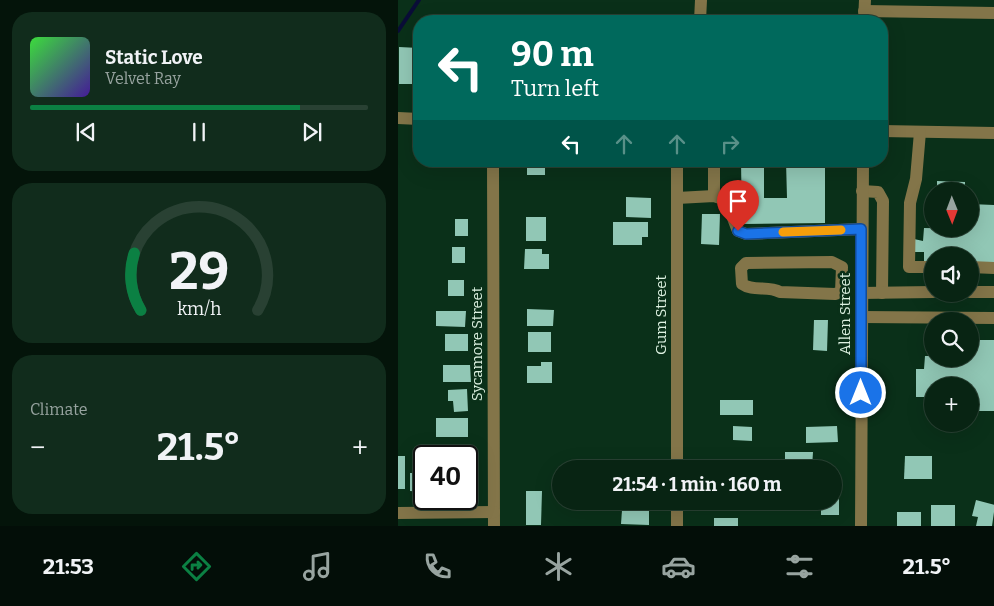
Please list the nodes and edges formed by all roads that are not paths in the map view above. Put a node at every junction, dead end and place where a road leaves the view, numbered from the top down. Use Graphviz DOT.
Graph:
graph roads {
  1 [pos="701,0"];
  2 [pos="864,11"];
  3 [pos="994,13"];
  4 [pos="700,15"];
  5 [pos="398,118"];
  6 [pos="413,119"];
  7 [pos="888,131"];
  8 [pos="920,132"];
  9 [pos="994,133"];
  10 [pos="493,167"];
  11 [pos="677,167"];
  12 [pos="714,167"];
  13 [pos="862,167"];
  14 [pos="862,191"];
  15 [pos="714,196"];
  16 [pos="677,198"];
  17 [pos="861,229"];
  18 [pos="924,267"];
  19 [pos="979,267"];
  20 [pos="994,268"];
  21 [pos="842,281"];
  22 [pos="861,287"];
  23 [pos="924,292"];
  24 [pos="979,292"];
  25 [pos="994,292"];
  26 [pos="882,293"];
  27 [pos="861,317"];
  28 [pos="994,318"];
  29 [pos="677,460"];
  30 [pos="677,510"];
  31 [pos="398,512"];
  32 [pos="494,512"];
  33 [pos="494,526"];
  34 [pos="677,526"];
  35 [pos="861,526"];
  1 -- 4 [label="street"];
  2 -- 3 [label="street"];
  5 -- 6 [label="street"];
  7 -- 8 [label="street"];
  8 -- 9 [label="street"];
  8 -- 18 [label="street"];
  10 -- 32 [label="street, Sycamore Street"];
  11 -- 16 [label="street, Gum Street"];
  12 -- 15 [label="street"];
  13 -- 14 [label="street, Allen Street"];
  14 -- 17 [label="street, Allen Street"];
  14 -- 26 [label="street"];
  15 -- 16 [label="street"];
  15 -- 17 [label="street"];
  16 -- 29 [label="street, Gum Street"];
  17 -- 22 [label="street, Allen Street"];
  19 -- 20 [label="street"];
  21 -- 21 [label="street"];
  21 -- 22 [label="street"];
  22 -- 26 [label="street"];
  22 -- 27 [label="street, Allen Street"];
  23 -- 26 [label="street"];
  24 -- 25 [label="street"];
  27 -- 28 [label="street"];
  27 -- 35 [label="street, Allen Street"];
  30 -- 34 [label="street"];
  31 -- 32 [label="street"];
  32 -- 33 [label="street, Sycamore Street"];
}
